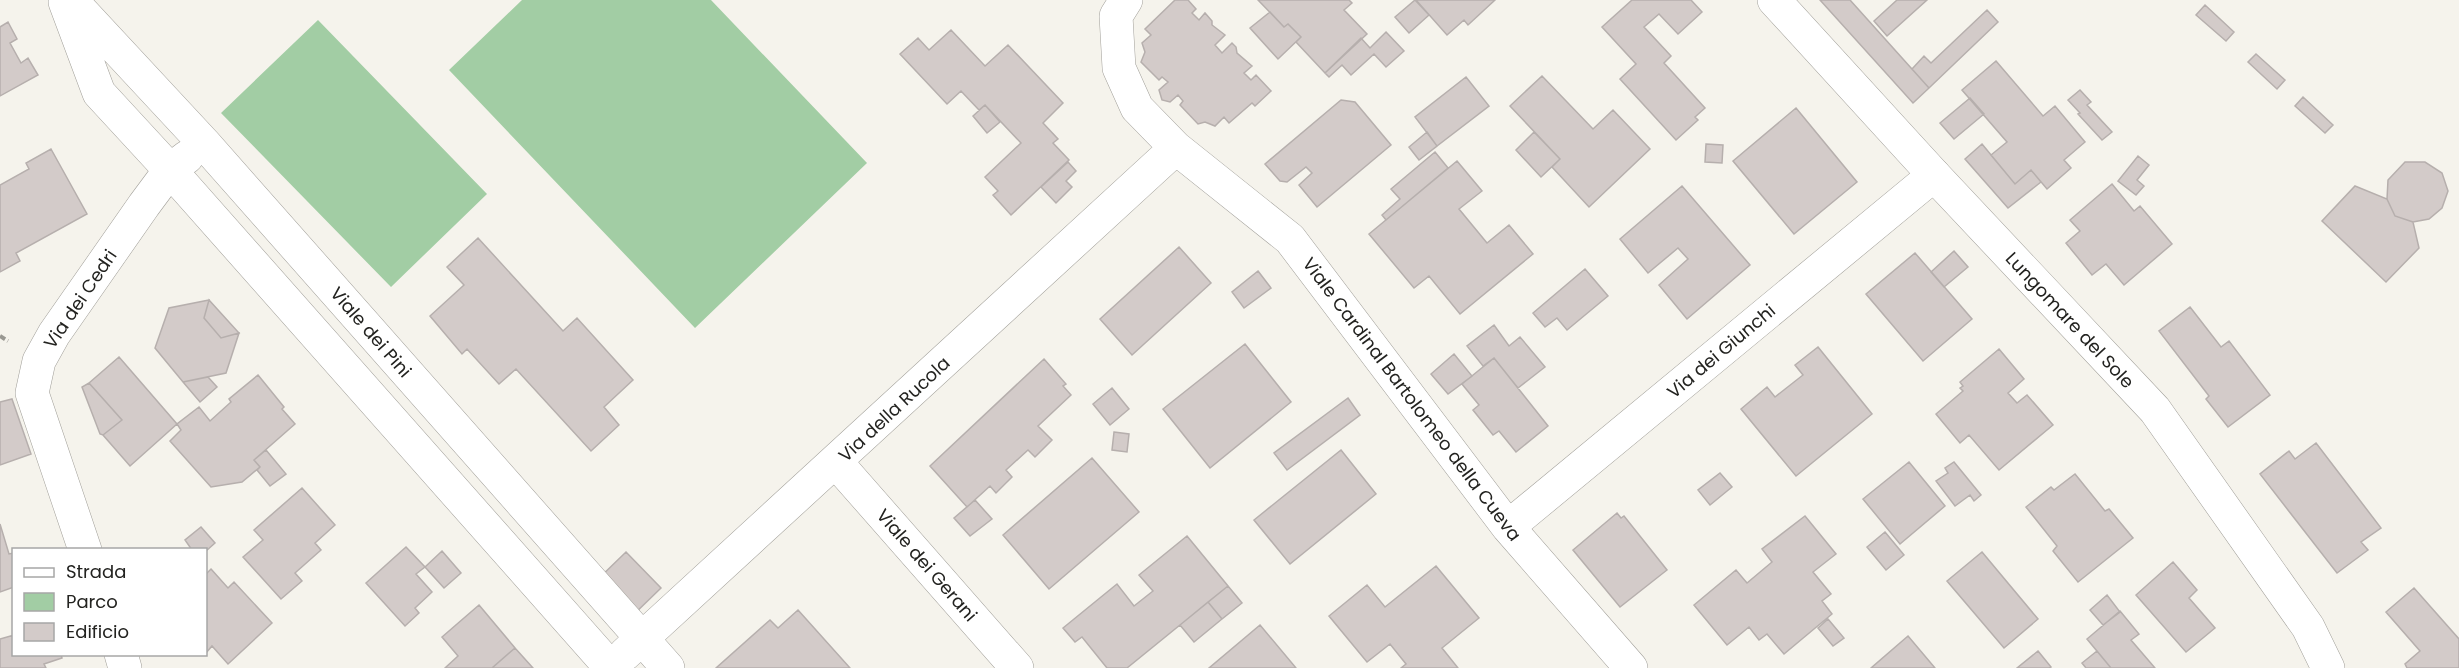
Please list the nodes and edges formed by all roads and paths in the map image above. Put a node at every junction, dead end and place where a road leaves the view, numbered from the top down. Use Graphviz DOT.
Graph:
graph roads {
  1 [pos="64,0"];
  2 [pos="71,0"];
  3 [pos="1126,0"];
  4 [pos="1774,0"];
  5 [pos="204,143"];
  6 [pos="1176,148"];
  7 [pos="170,170"];
  8 [pos="1934,175"];
  9 [pos="836,462"];
  10 [pos="1508,527"];
  11 [pos="85,548"];
  12 [pos="642,639"];
  13 [pos="610,668"];
  14 [pos="668,668"];
  15 [pos="1017,668"];
  16 [pos="1631,668"];
  17 [pos="2328,668"];
  1 -- 7 [label="street"];
  2 -- 5 [label="street, Viale dei Pini"];
  3 -- 6 [label="street, Viale Cardinal Bartolomeo della Cueva"];
  4 -- 8 [label="street, Lungomare del Sole"];
  5 -- 7 [label="street, Via dei Cedri"];
  5 -- 12 [label="street, Viale dei Pini"];
  6 -- 9 [label="street, Via della Rucola"];
  6 -- 10 [label="street, Viale Cardinal Bartolomeo della Cueva"];
  7 -- 11 [label="street, Via dei Cedri"];
  7 -- 13 [label="street"];
  8 -- 10 [label="street, Via dei Giunchi"];
  8 -- 17 [label="street, Lungomare del Sole"];
  9 -- 12 [label="street, Via della Rucola"];
  9 -- 15 [label="street, Viale dei Gerani"];
  10 -- 16 [label="street, Viale Cardinal Bartolomeo della Cueva"];
  12 -- 13 [label="street, Via della Rucola"];
  12 -- 14 [label="street, Viale dei Pini"];
}
